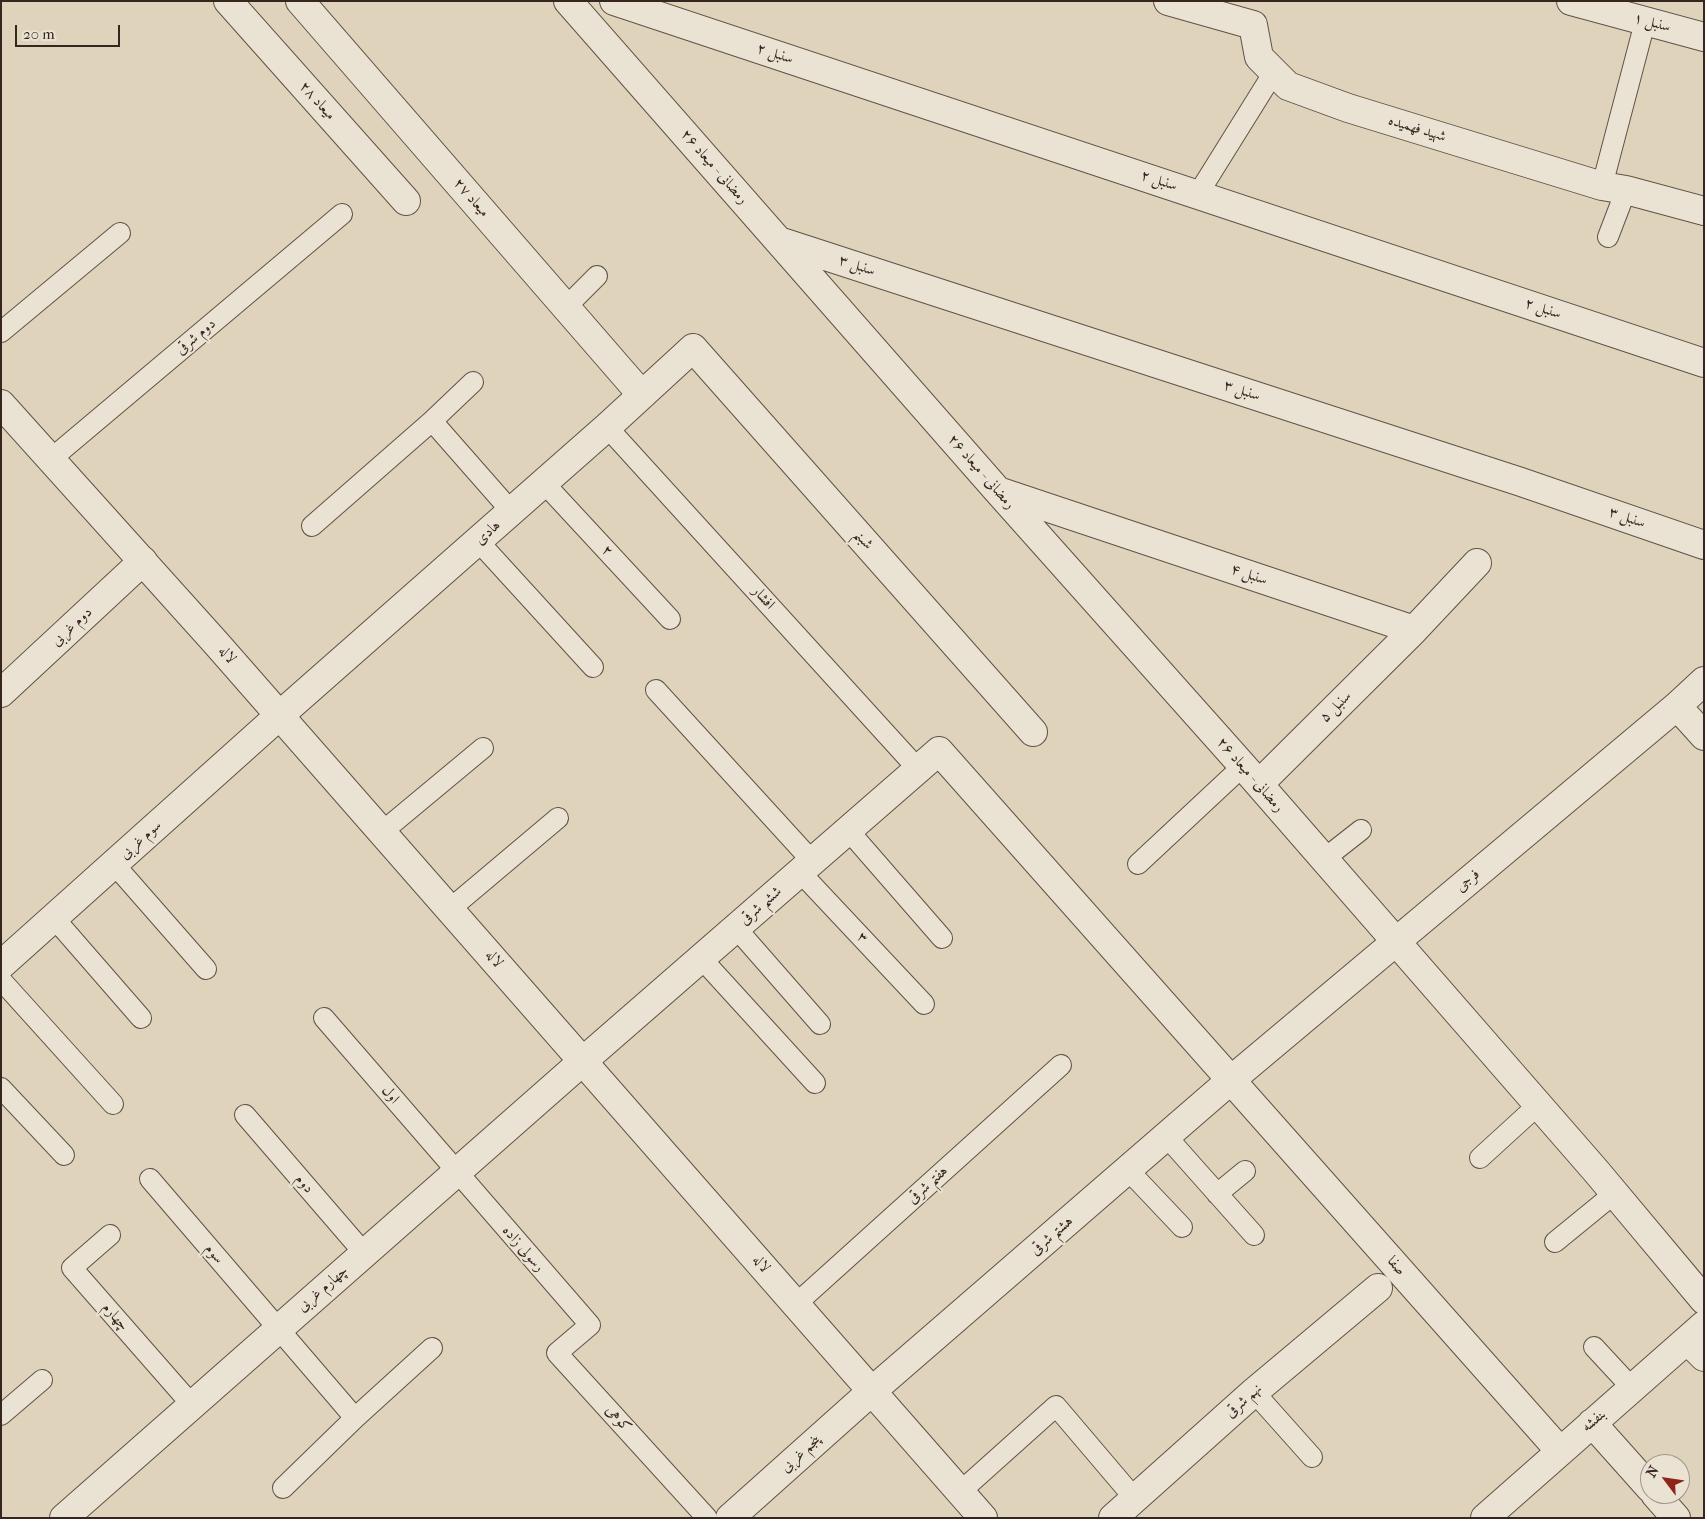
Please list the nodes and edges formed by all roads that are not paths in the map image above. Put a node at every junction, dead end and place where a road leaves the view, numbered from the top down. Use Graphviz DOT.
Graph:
graph roads {
  1 [pos="228,1"];
  2 [pos="300,1"];
  3 [pos="568,1"];
  4 [pos="614,1"];
  5 [pos="1168,1"];
  6 [pos="1571,1"];
  7 [pos="1645,22"];
  8 [pos="1704,37"];
  9 [pos="1274,72"];
  10 [pos="1614,188"];
  11 [pos="1198,194"];
  12 [pos="406,201"];
  13 [pos="1704,212"];
  14 [pos="342,214"];
  15 [pos="120,233"];
  16 [pos="1608,237"];
  17 [pos="779,241"];
  18 [pos="597,276"];
  19 [pos="566,307"];
  20 [pos="1,332"];
  21 [pos="693,348"];
  22 [pos="1704,363"];
  23 [pos="473,382"];
  24 [pos="642,395"];
  25 [pos="1,404"];
  26 [pos="432,421"];
  27 [pos="607,427"];
  28 [pos="51,459"];
  29 [pos="544,483"];
  30 [pos="997,490"];
  31 [pos="512,511"];
  32 [pos="312,526"];
  33 [pos="478,542"];
  34 [pos="1704,545"];
  35 [pos="142,561"];
  36 [pos="1477,563"];
  37 [pos="670,619"];
  38 [pos="1414,630"];
  39 [pos="593,666"];
  40 [pos="1704,681"];
  41 [pos="656,690"];
  42 [pos="1,693"];
  43 [pos="1677,706"];
  44 [pos="280,715"];
  45 [pos="1033,732"];
  46 [pos="1704,736"];
  47 [pos="483,748"];
  48 [pos="939,750"];
  49 [pos="918,769"];
  50 [pos="1251,775"];
  51 [pos="558,818"];
  52 [pos="848,830"];
  53 [pos="1361,830"];
  54 [pos="382,832"];
  55 [pos="1324,859"];
  56 [pos="114,864"];
  57 [pos="1138,864"];
  58 [pos="806,867"];
  59 [pos="450,909"];
  60 [pos="54,918"];
  61 [pos="736,928"];
  62 [pos="942,938"];
  63 [pos="1395,942"];
  64 [pos="701,958"];
  65 [pos="1,965"];
  66 [pos="206,969"];
  67 [pos="1,980"];
  68 [pos="924,1004"];
  69 [pos="141,1018"];
  70 [pos="324,1018"];
  71 [pos="820,1024"];
  72 [pos="583,1061"];
  73 [pos="1061,1065"];
  74 [pos="1231,1080"];
  75 [pos="815,1084"];
  76 [pos="1,1088"];
  77 [pos="114,1104"];
  78 [pos="1538,1105"];
  79 [pos="245,1116"];
  80 [pos="1166,1136"];
  81 [pos="64,1155"];
  82 [pos="1480,1158"];
  83 [pos="1128,1170"];
  84 [pos="1245,1171"];
  85 [pos="457,1172"];
  86 [pos="150,1179"];
  87 [pos="1615,1193"];
  88 [pos="1217,1194"];
  89 [pos="1182,1227"];
  90 [pos="110,1235"];
  91 [pos="1254,1235"];
  92 [pos="1555,1242"];
  93 [pos="364,1254"];
  94 [pos="1378,1288"];
  95 [pos="1704,1300"];
  96 [pos="796,1304"];
  97 [pos="590,1325"];
  98 [pos="278,1329"];
  99 [pos="1698,1340"];
  100 [pos="1594,1347"];
  101 [pos="432,1348"];
  102 [pos="42,1380"];
  103 [pos="1632,1388"];
  104 [pos="872,1391"];
  105 [pos="1254,1392"];
  106 [pos="192,1405"];
  107 [pos="1,1415"];
  108 [pos="355,1418"];
  109 [pos="1592,1424"];
  110 [pos="1560,1451"];
  111 [pos="1312,1457"];
  112 [pos="1640,1477"];
  113 [pos="283,1488"];
  114 [pos="960,1492"];
  115 [pos="1135,1498"];
  116 [pos="1664,1504"];
  117 [pos="1491,1516"];
  118 [pos="64,1518"];
  119 [pos="707,1518"];
  120 [pos="730,1518"];
  121 [pos="983,1518"];
  122 [pos="1113,1518"];
  123 [pos="1676,1518"];
  1 -- 12 [label="street, میعاد ۲۸"];
  2 -- 19 [label="street, میعاد ۲۷"];
  3 -- 17 [label="street, رمضانی - میعاد ۲۶"];
  4 -- 11 [label="street, سنبل ۲"];
  5 -- 9 [label="street, شهید فهمیده"];
  6 -- 7 [label="street, سنبل ۱"];
  7 -- 8 [label="street, سنبل ۱"];
  7 -- 10 [label="lane"];
  9 -- 10 [label="street, شهید فهمیده"];
  9 -- 11 [label="lane"];
  10 -- 13 [label="street, شهید فهمیده"];
  10 -- 16 [label="lane"];
  11 -- 22 [label="street, سنبل ۲"];
  14 -- 28 [label="lane, دوم شرقی"];
  15 -- 20 [label="lane"];
  17 -- 30 [label="street, رمضانی - میعاد ۲۶"];
  17 -- 34 [label="street, سنبل ۳"];
  18 -- 19 [label="lane"];
  19 -- 24 [label="street, میعاد ۲۷"];
  21 -- 24 [label="street, هادی"];
  21 -- 45 [label="street, شبنم"];
  23 -- 26 [label="lane"];
  24 -- 27 [label="street, هادی"];
  25 -- 28 [label="street, لاله"];
  26 -- 31 [label="lane"];
  26 -- 32 [label="lane"];
  27 -- 29 [label="street, هادی"];
  27 -- 49 [label="lane, افشار"];
  28 -- 35 [label="street, لاله"];
  29 -- 31 [label="street, هادی"];
  29 -- 37 [label="lane, ۲"];
  30 -- 38 [label="street, سنبل ۴"];
  30 -- 50 [label="street, رمضانی - میعاد ۲۶"];
  31 -- 33 [label="street, هادی"];
  33 -- 39 [label="lane"];
  33 -- 44 [label="street, هادی"];
  35 -- 42 [label="street, دوم غربی"];
  35 -- 44 [label="street, لاله"];
  36 -- 38 [label="street"];
  38 -- 50 [label="street, سنبل ۵"];
  40 -- 43 [label="street, فرجی"];
  41 -- 58 [label="lane, ۳"];
  43 -- 46 [label="street"];
  43 -- 63 [label="street, فرجی"];
  44 -- 54 [label="street, لاله"];
  44 -- 56 [label="street, سوم غربی"];
  47 -- 54 [label="lane"];
  48 -- 49 [label="street, ششم شرقی"];
  48 -- 74 [label="street, صفا"];
  49 -- 52 [label="street, ششم شرقی"];
  50 -- 55 [label="street, رمضانی - میعاد ۲۶"];
  50 -- 57 [label="lane"];
  51 -- 59 [label="lane"];
  52 -- 58 [label="street, ششم شرقی"];
  52 -- 62 [label="lane"];
  53 -- 55 [label="lane"];
  54 -- 59 [label="street, لاله"];
  55 -- 63 [label="street, رمضانی - میعاد ۲۶"];
  56 -- 60 [label="street, سوم غربی"];
  56 -- 66 [label="lane"];
  58 -- 61 [label="street, ششم شرقی"];
  58 -- 68 [label="lane, ۳"];
  59 -- 72 [label="street, لاله"];
  60 -- 65 [label="street, سوم غربی"];
  60 -- 69 [label="lane"];
  61 -- 64 [label="street, ششم شرقی"];
  61 -- 71 [label="lane"];
  63 -- 74 [label="street, فرجی"];
  63 -- 78 [label="street, رمضانی - میعاد ۲۶"];
  64 -- 72 [label="street, ششم شرقی"];
  64 -- 75 [label="lane"];
  67 -- 77 [label="lane"];
  70 -- 85 [label="lane, اول"];
  72 -- 85 [label="street, چهارم غربی"];
  72 -- 96 [label="street, لاله"];
  73 -- 96 [label="lane, هفتم شرقی"];
  74 -- 80 [label="street, هشتم شرقی"];
  74 -- 110 [label="street, صفا"];
  76 -- 81 [label="lane"];
  78 -- 82 [label="lane"];
  78 -- 87 [label="street, رمضانی - میعاد ۲۶"];
  79 -- 93 [label="lane, دوم"];
  80 -- 83 [label="street, هشتم شرقی"];
  80 -- 88 [label="lane"];
  83 -- 89 [label="lane"];
  83 -- 104 [label="street, هشتم شرقی"];
  84 -- 88 [label="lane"];
  85 -- 93 [label="street, چهارم غربی"];
  85 -- 97 [label="lane, رسولی زاده"];
  86 -- 98 [label="lane, سوم"];
  87 -- 92 [label="lane"];
  87 -- 95 [label="street, رمضانی - میعاد ۲۶"];
  88 -- 91 [label="lane"];
  90 -- 106 [label="lane, چهارم"];
  93 -- 98 [label="street, چهارم غربی"];
  94 -- 105 [label="street, نهم شرقی"];
  96 -- 104 [label="street, لاله"];
  97 -- 119 [label="lane, کوهی"];
  98 -- 106 [label="street, چهارم غربی"];
  98 -- 108 [label="lane, سوم"];
  99 -- 103 [label="street, بنفشه"];
  100 -- 103 [label="lane"];
  101 -- 108 [label="lane"];
  102 -- 107 [label="lane"];
  103 -- 109 [label="street, بنفشه"];
  104 -- 114 [label="street, لاله"];
  104 -- 120 [label="street, پنجم غربی"];
  105 -- 111 [label="lane"];
  105 -- 115 [label="street, نهم شرقی"];
  106 -- 118 [label="street, چهارم غربی"];
  108 -- 113 [label="lane"];
  109 -- 110 [label="street, بنفشه"];
  109 -- 112 [label="street"];
  110 -- 117 [label="street, بنفشه"];
  114 -- 115 [label="lane"];
  114 -- 121 [label="street, لاله"];
  115 -- 122 [label="street, نهم شرقی"];
  116 -- 123 [label="street"];
}
